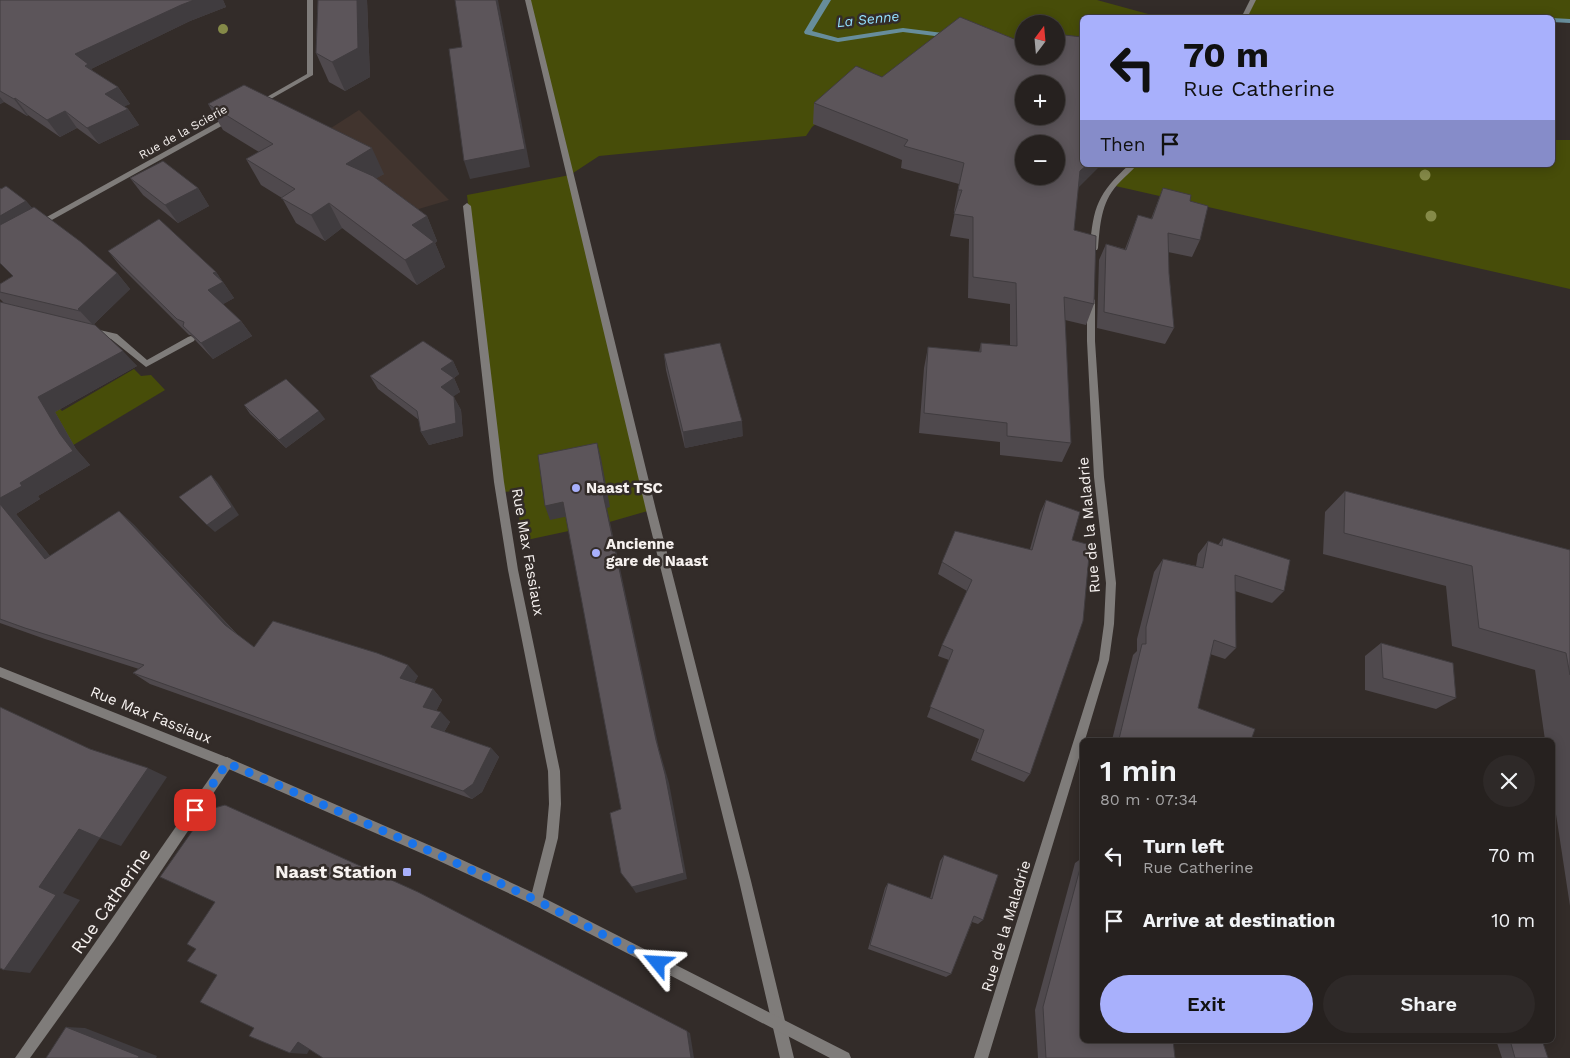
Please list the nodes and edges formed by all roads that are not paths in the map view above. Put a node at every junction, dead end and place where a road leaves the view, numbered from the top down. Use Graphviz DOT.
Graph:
graph roads {
  1 [pos="310,0"];
  2 [pos="528,0"];
  3 [pos="1253,0"];
  4 [pos="1246,15"];
  5 [pos="250,108"];
  6 [pos="242,113"];
  7 [pos="1131,167"];
  8 [pos="467,206"];
  9 [pos="27,229"];
  10 [pos="1093,260"];
  11 [pos="1092,287"];
  12 [pos="79,328"];
  13 [pos="191,339"];
  14 [pos="0,672"];
  15 [pos="227,763"];
  16 [pos="536,900"];
  17 [pos="779,1025"];
  18 [pos="22,1058"];
  19 [pos="787,1058"];
  20 [pos="844,1058"];
  21 [pos="980,1058"];
  1 -- 5 [label="street, Rue de la Scierie"];
  2 -- 17 [label="street"];
  3 -- 4 [label="street"];
  6 -- 9 [label="street, Rue de la Scierie"];
  7 -- 10 [label="street"];
  8 -- 16 [label="street, Rue Max Fassiaux"];
  11 -- 21 [label="street, Rue de la Maladrie"];
  12 -- 13 [label="street"];
  14 -- 15 [label="street, Rue Max Fassiaux"];
  15 -- 16 [label="street, Rue Max Fassiaux"];
  15 -- 18 [label="street, Rue Catherine"];
  16 -- 17 [label="street, Rue Max Fassiaux"];
  17 -- 19 [label="street"];
  17 -- 20 [label="street, Rue Max Fassiaux"];
}
